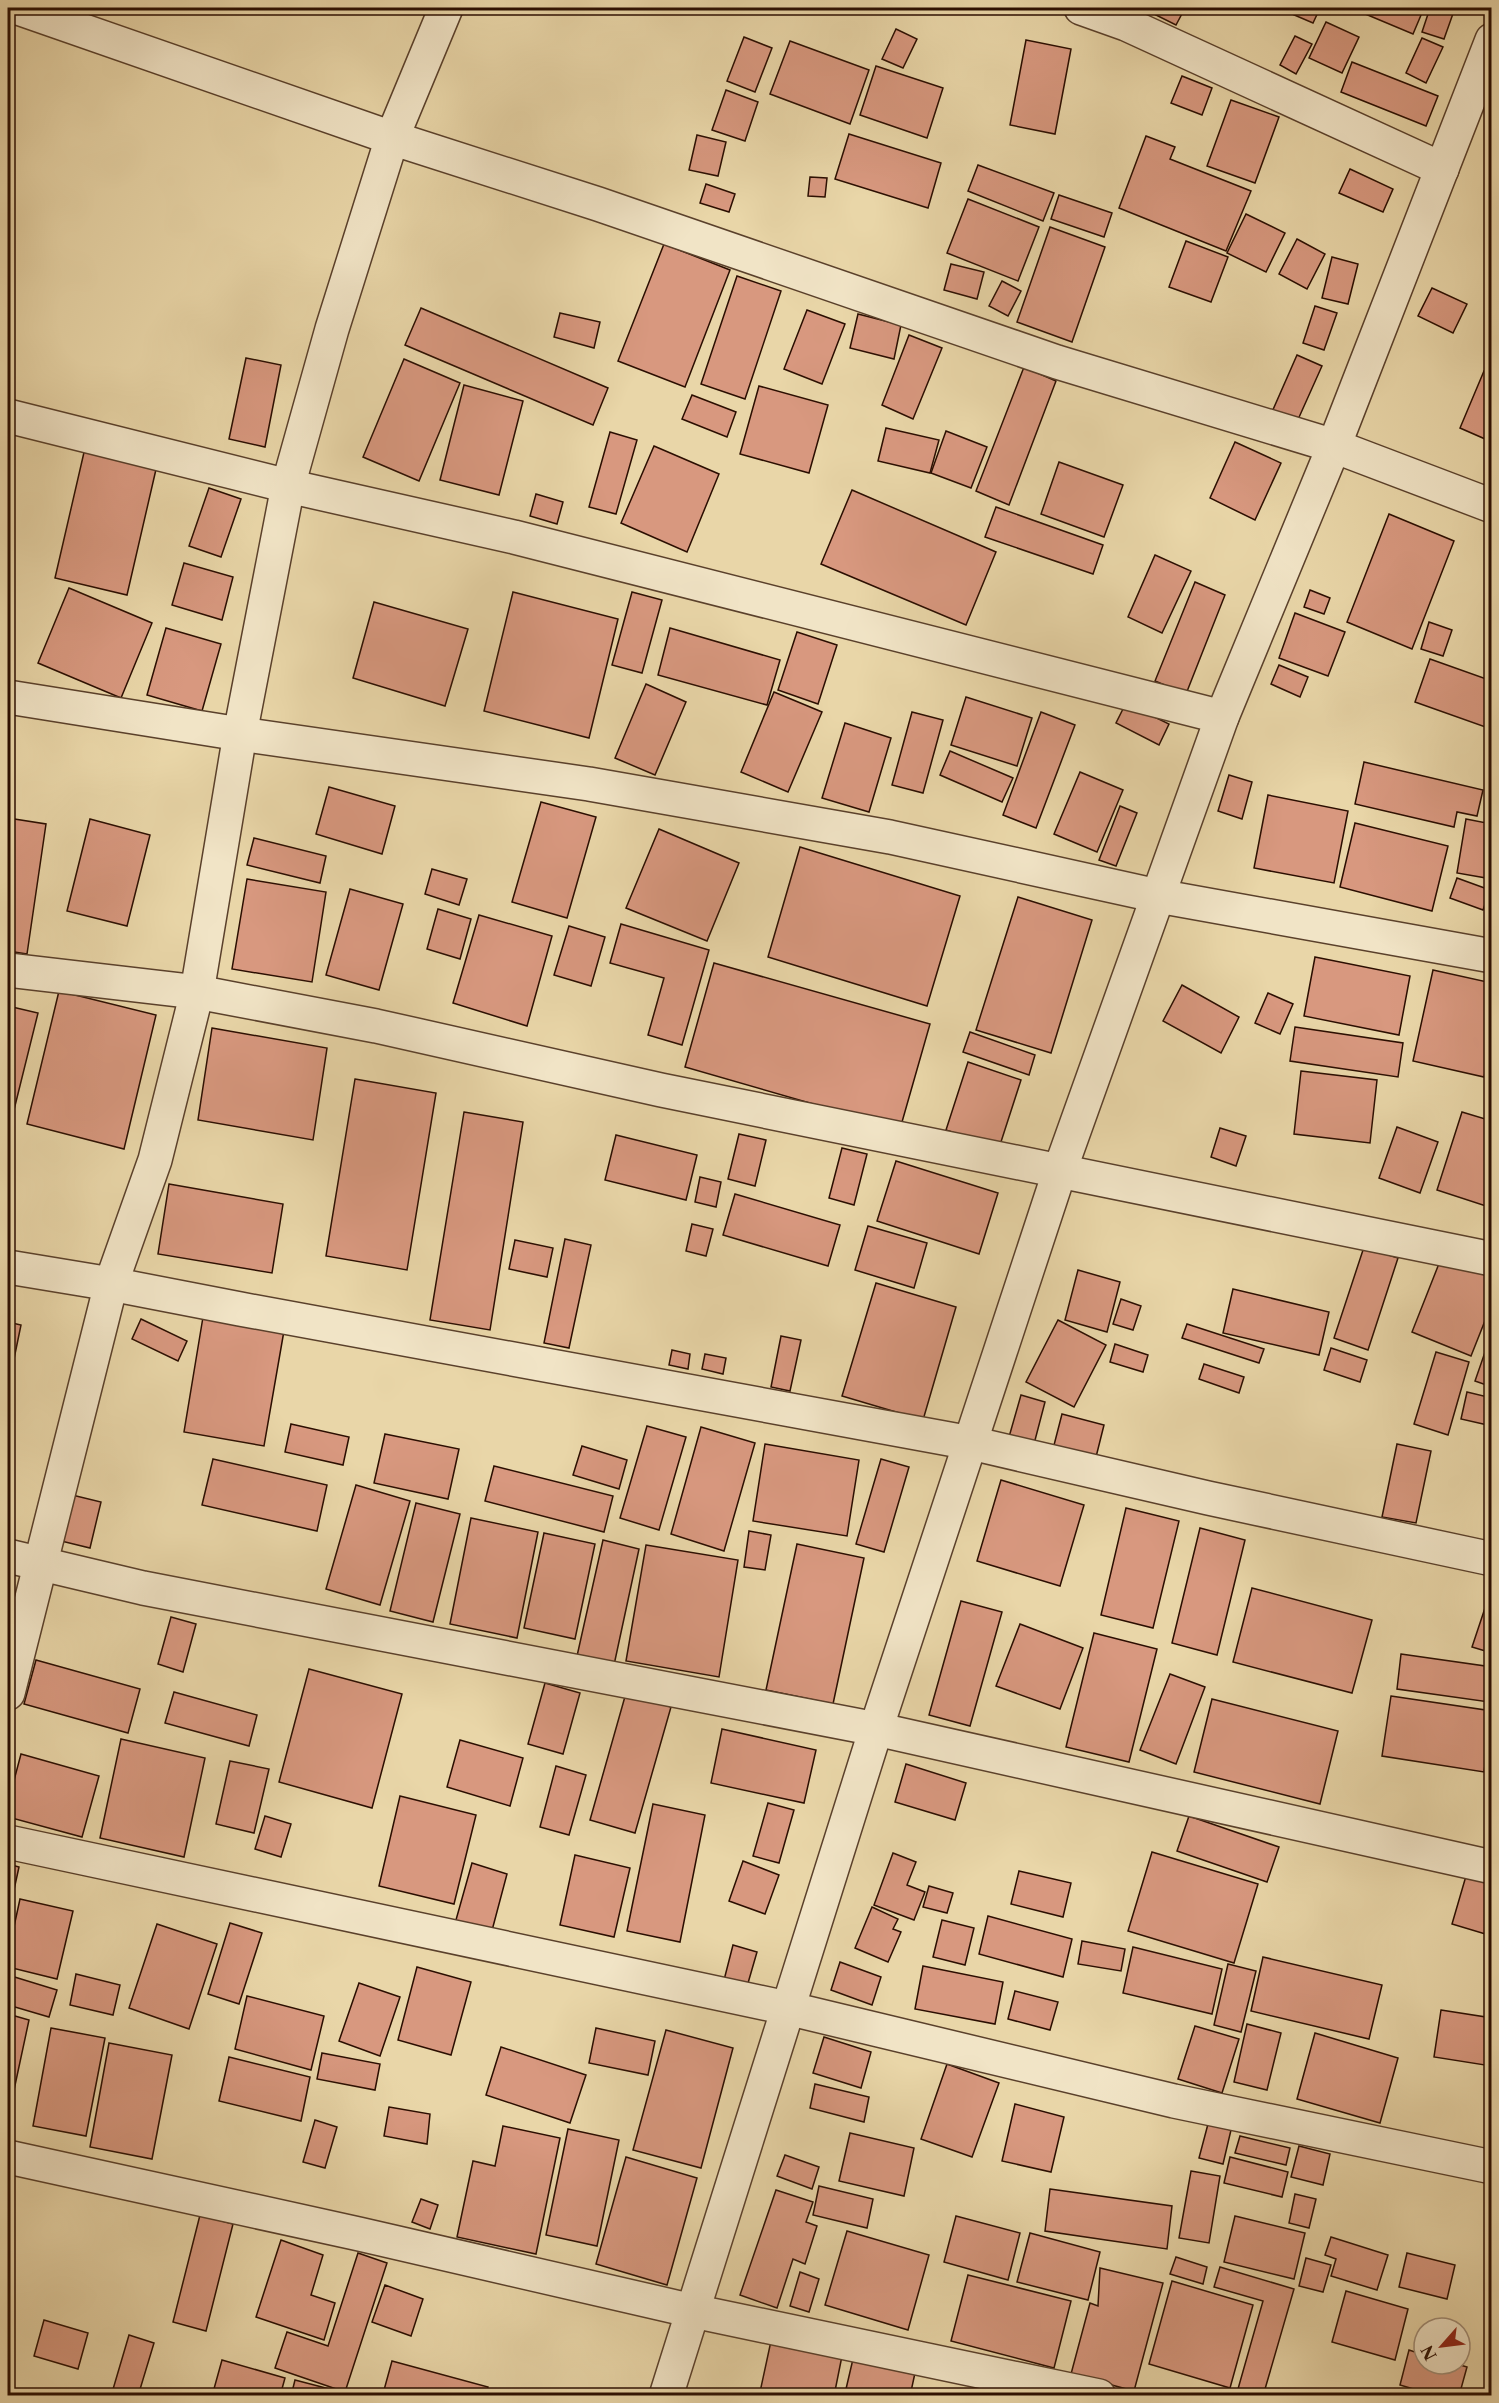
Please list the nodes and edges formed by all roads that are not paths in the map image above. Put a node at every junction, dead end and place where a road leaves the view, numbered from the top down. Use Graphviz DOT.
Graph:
graph roads {
  1 [pos="18,8"];
  2 [pos="446,8"];
  3 [pos="1081,8"];
  4 [pos="1491,40"];
  5 [pos="392,138"];
  6 [pos="1442,169"];
  7 [pos="8,416"];
  8 [pos="1334,446"];
  9 [pos="288,486"];
  10 [pos="1491,506"];
  11 [pos="8,697"];
  12 [pos="1222,717"];
  13 [pos="240,734"];
  14 [pos="1158,896"];
  15 [pos="1491,956"];
  16 [pos="8,970"];
  17 [pos="197,992"];
  18 [pos="1060,1170"];
  19 [pos="1491,1259"];
  20 [pos="8,1267"];
  21 [pos="111,1284"];
  22 [pos="970,1443"];
  23 [pos="8,1556"];
  24 [pos="1491,1559"];
  25 [pos="40,1563"];
  26 [pos="8,1693"];
  27 [pos="876,1729"];
  28 [pos="8,1842"];
  29 [pos="1491,1867"];
  30 [pos="787,2008"];
  31 [pos="8,2157"];
  32 [pos="1491,2167"];
  33 [pos="693,2311"];
  34 [pos="666,2396"];
  35 [pos="1099,2396"];
  1 -- 5 [label="street"];
  2 -- 5 [label="street"];
  3 -- 6 [label="street"];
  4 -- 6 [label="street"];
  5 -- 8 [label="street"];
  5 -- 9 [label="street"];
  6 -- 8 [label="street"];
  7 -- 9 [label="street"];
  8 -- 10 [label="street"];
  8 -- 12 [label="street"];
  9 -- 12 [label="street"];
  9 -- 13 [label="street"];
  11 -- 13 [label="street"];
  12 -- 14 [label="street"];
  13 -- 14 [label="street"];
  13 -- 17 [label="street"];
  14 -- 15 [label="street"];
  14 -- 18 [label="street"];
  16 -- 17 [label="street"];
  17 -- 18 [label="street"];
  17 -- 21 [label="street"];
  18 -- 19 [label="street"];
  18 -- 22 [label="street"];
  20 -- 21 [label="street"];
  21 -- 22 [label="street"];
  21 -- 25 [label="street"];
  22 -- 24 [label="street"];
  22 -- 27 [label="street"];
  23 -- 25 [label="street"];
  25 -- 26 [label="street"];
  25 -- 27 [label="street"];
  27 -- 29 [label="street"];
  27 -- 30 [label="street"];
  28 -- 30 [label="street"];
  30 -- 32 [label="street"];
  30 -- 33 [label="street"];
  31 -- 33 [label="street"];
  33 -- 34 [label="street"];
  33 -- 35 [label="street"];
}
